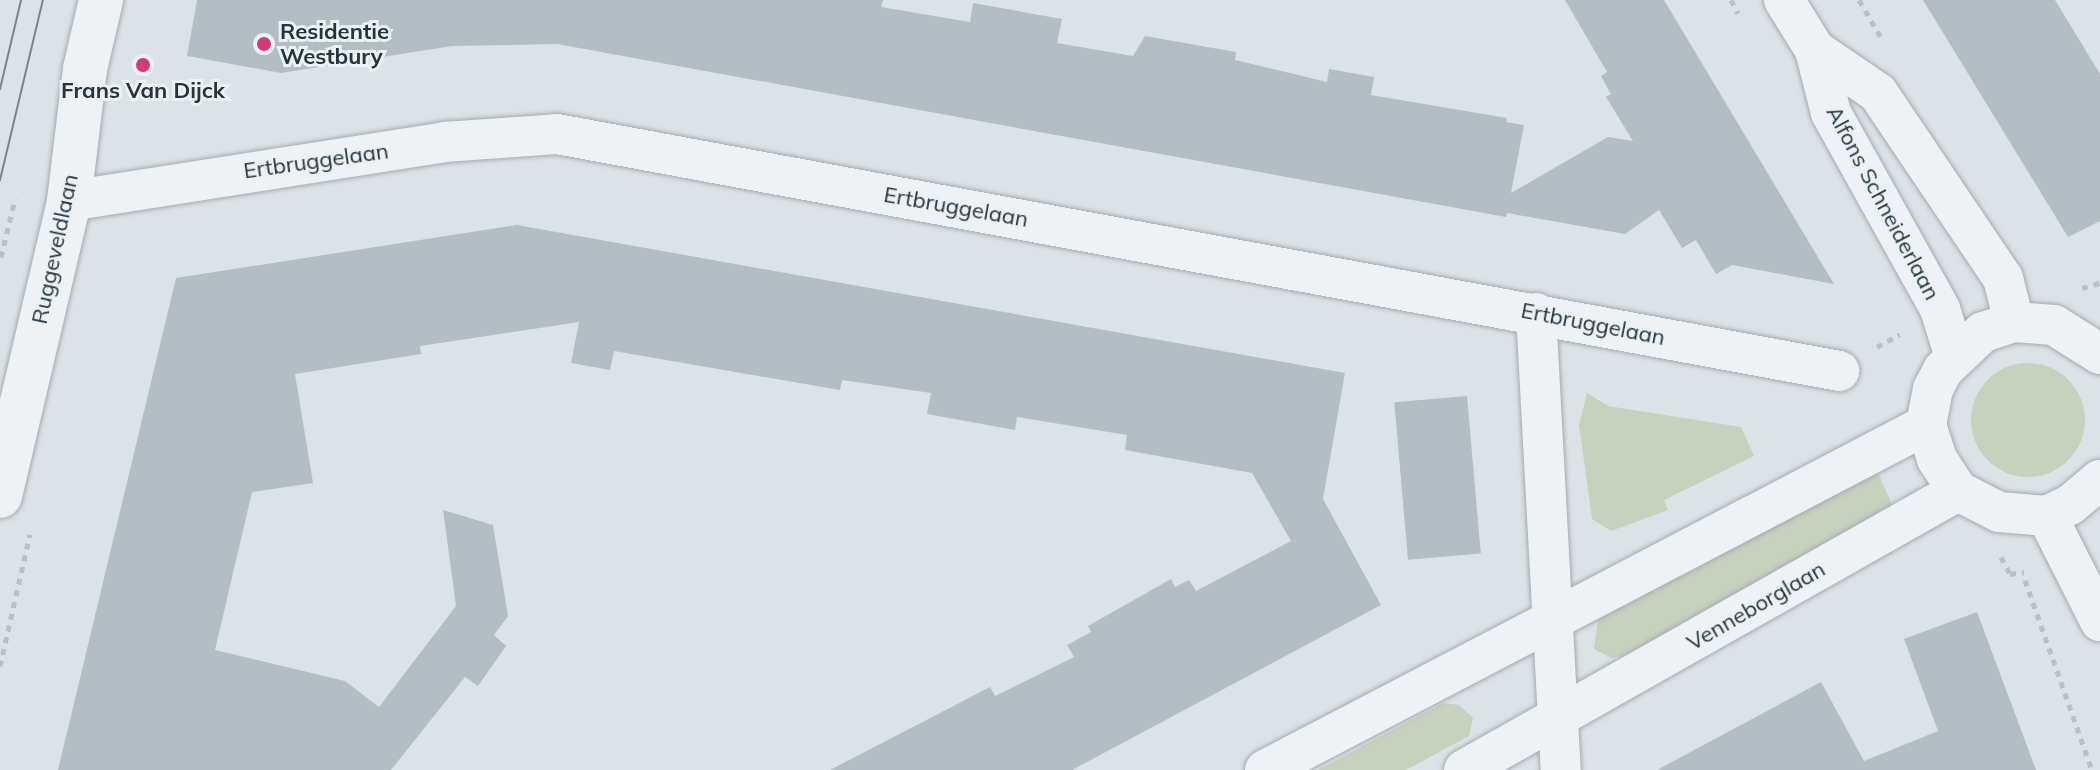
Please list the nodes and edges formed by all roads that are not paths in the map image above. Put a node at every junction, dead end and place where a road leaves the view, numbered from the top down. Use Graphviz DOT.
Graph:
graph roads {
  1 [pos="101,0"];
  2 [pos="1784,0"];
  3 [pos="1815,50"];
  4 [pos="69,201"];
  5 [pos="1536,313"];
  6 [pos="2014,322"];
  7 [pos="2092,337"];
  8 [pos="1954,354"];
  9 [pos="1839,371"];
  10 [pos="1926,425"];
  11 [pos="2100,482"];
  12 [pos="1958,491"];
  13 [pos="0,496"];
  14 [pos="2047,516"];
  15 [pos="1555,616"];
  16 [pos="2100,621"];
  17 [pos="1555,721"];
  18 [pos="1265,770"];
  19 [pos="1464,770"];
  20 [pos="1561,770"];
  1 -- 4 [label="street, Ruggeveldlaan"];
  2 -- 3 [label="street, Alfons Schneiderlaan"];
  3 -- 6 [label="street, Alfons Schneiderlaan"];
  3 -- 8 [label="street, Alfons Schneiderlaan"];
  4 -- 5 [label="street, Ertbruggelaan"];
  4 -- 13 [label="street, Ruggeveldlaan"];
  5 -- 9 [label="street, Ertbruggelaan"];
  5 -- 15 [label="street"];
  6 -- 7 [label="street"];
  6 -- 8 [label="street"];
  8 -- 10 [label="street"];
  10 -- 12 [label="street"];
  10 -- 15 [label="street"];
  11 -- 14 [label="street"];
  12 -- 14 [label="street"];
  12 -- 17 [label="street, Venneborglaan"];
  14 -- 16 [label="street"];
  15 -- 17 [label="street"];
  15 -- 18 [label="street"];
  17 -- 19 [label="street, Venneborglaan"];
  17 -- 20 [label="street"];
}
